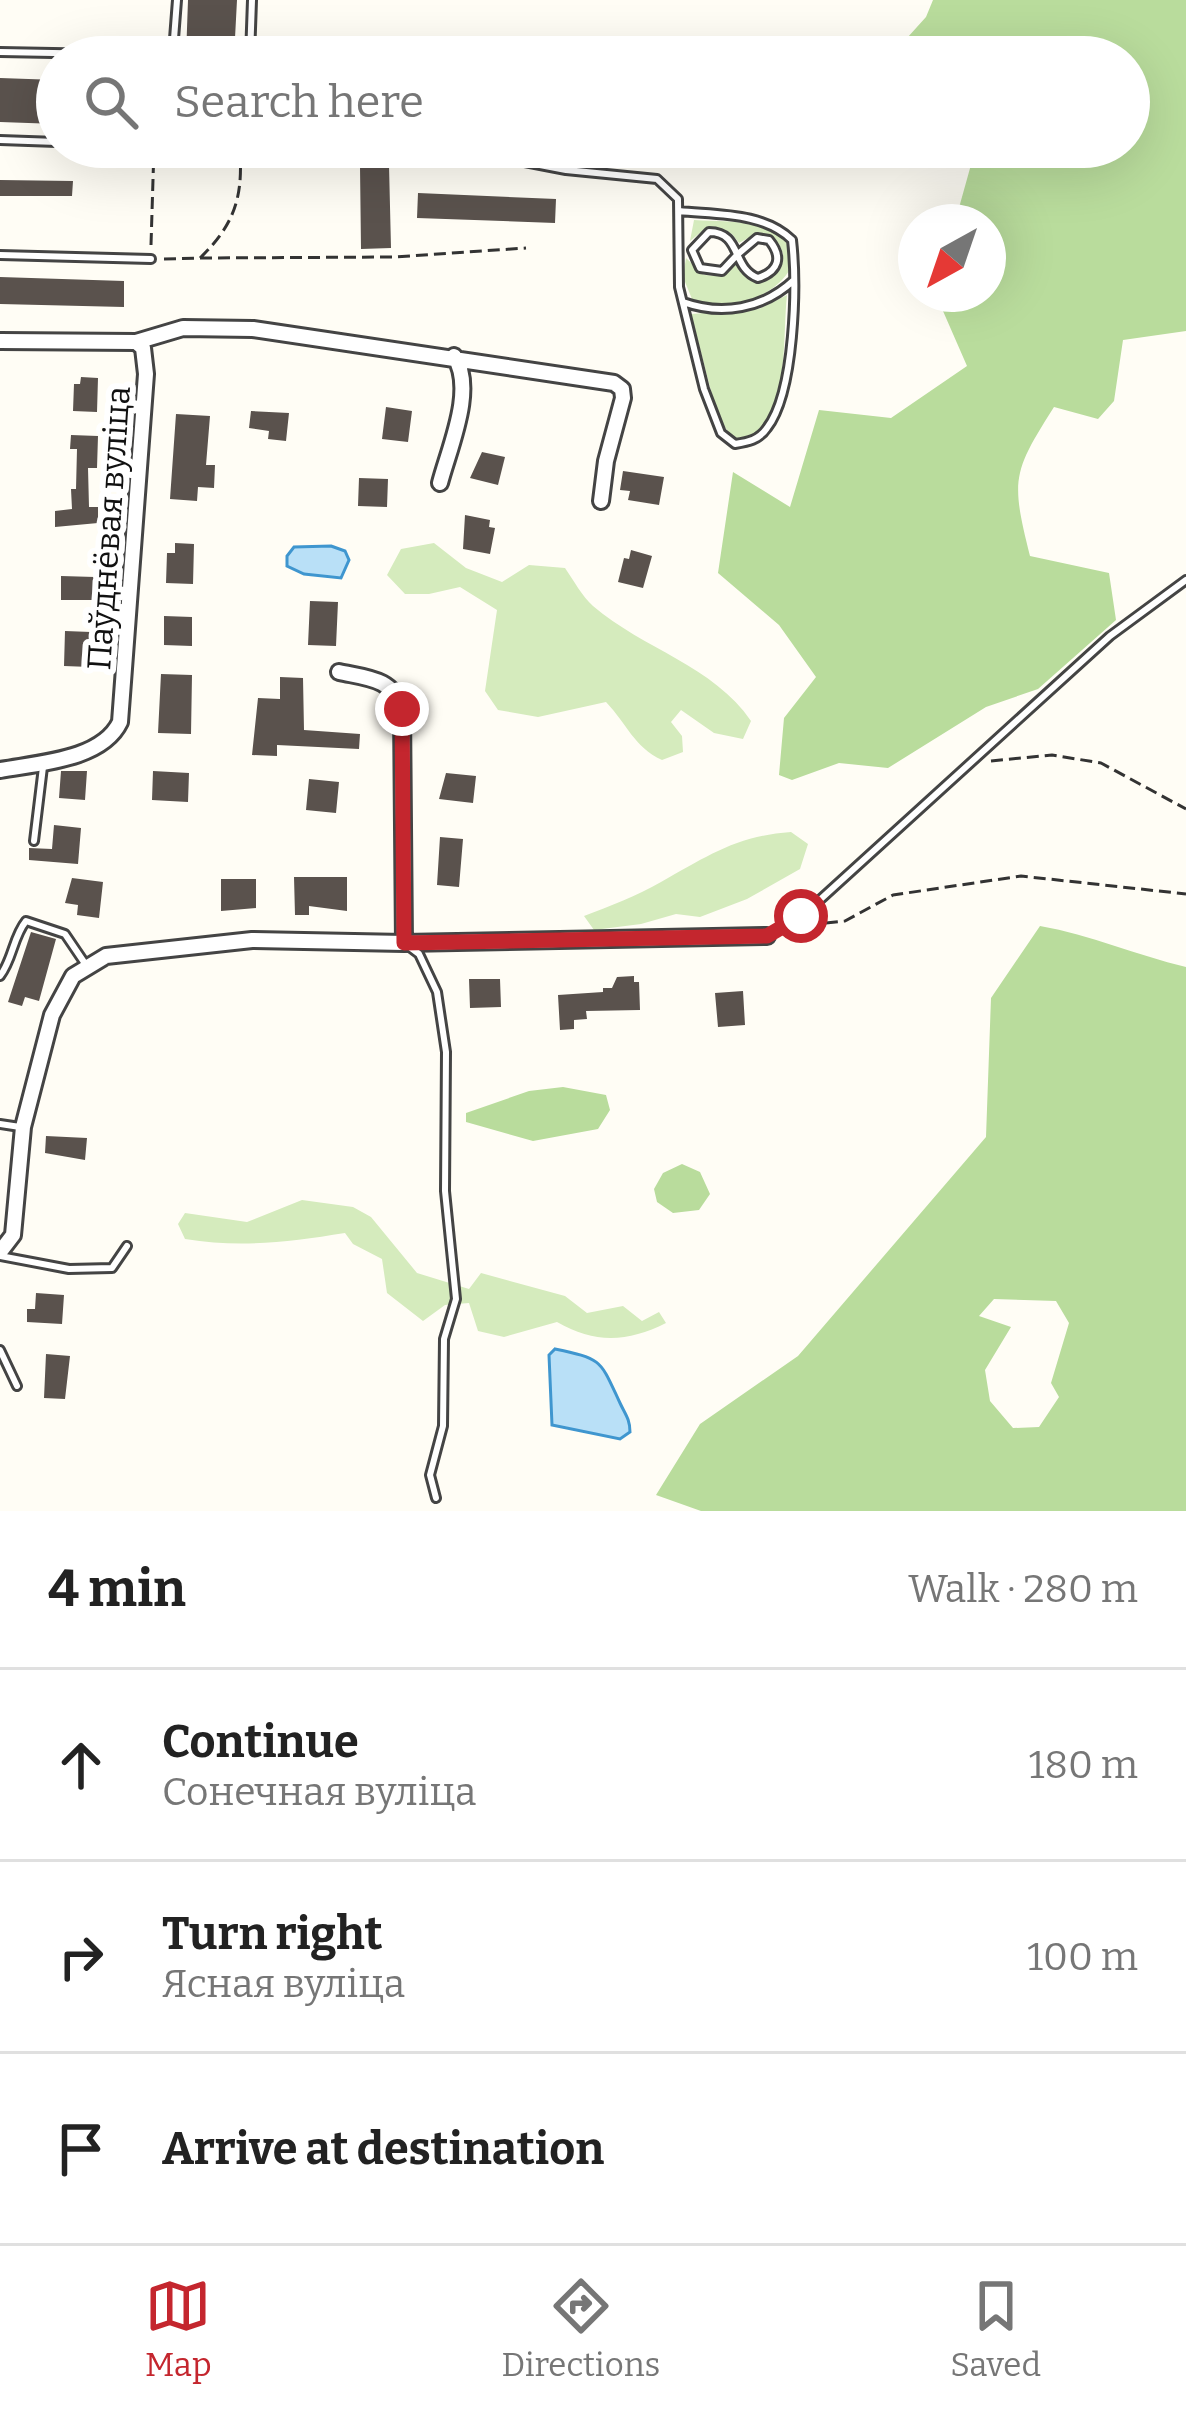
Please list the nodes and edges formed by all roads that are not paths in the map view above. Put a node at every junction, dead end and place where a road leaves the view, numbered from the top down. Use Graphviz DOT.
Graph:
graph roads {
  1 [pos="177,0"];
  2 [pos="252,0"];
  3 [pos="174,36"];
  4 [pos="251,36"];
  5 [pos="0,52"];
  6 [pos="36,53"];
  7 [pos="0,140"];
  8 [pos="36,141"];
  9 [pos="556,168"];
  10 [pos="568,168"];
  11 [pos="566,170"];
  12 [pos="679,211"];
  13 [pos="681,248"];
  14 [pos="692,250"];
  15 [pos="738,254"];
  16 [pos="0,255"];
  17 [pos="151,259"];
  18 [pos="794,280"];
  19 [pos="683,302"];
  20 [pos="0,341"];
  21 [pos="136,342"];
  22 [pos="454,356"];
  23 [pos="440,484"];
  24 [pos="601,501"];
  25 [pos="1186,580"];
  26 [pos="339,672"];
  27 [pos="44,762"];
  28 [pos="0,770"];
  29 [pos="34,841"];
  30 [pos="767,936"];
  31 [pos="404,943"];
  32 [pos="86,965"];
  33 [pos="0,976"];
  34 [pos="0,1124"];
  35 [pos="23,1127"];
  36 [pos="127,1246"];
  37 [pos="0,1254"];
  38 [pos="0,1350"];
  39 [pos="17,1386"];
  40 [pos="436,1498"];
  1 -- 3 [label="lane"];
  2 -- 4 [label="lane"];
  5 -- 6 [label="lane"];
  7 -- 8 [label="lane"];
  9 -- 11 [label="lane"];
  10 -- 11 [label="lane"];
  11 -- 12 [label="lane"];
  12 -- 13 [label="lane"];
  12 -- 18 [label="lane"];
  13 -- 14 [label="lane"];
  13 -- 19 [label="lane"];
  14 -- 15 [label="lane"];
  14 -- 15 [label="lane"];
  15 -- 15 [label="lane"];
  16 -- 17 [label="lane"];
  18 -- 19 [label="lane"];
  18 -- 19 [label="lane"];
  20 -- 21 [label="street, Паўднёвая вуліца"];
  21 -- 22 [label="street"];
  21 -- 27 [label="street, Паўднёвая вуліца"];
  22 -- 23 [label="street"];
  22 -- 24 [label="street"];
  25 -- 30 [label="lane"];
  26 -- 31 [label="street"];
  27 -- 28 [label="street, Паўднёвая вуліца"];
  27 -- 29 [label="lane"];
  30 -- 31 [label="street"];
  31 -- 32 [label="street"];
  31 -- 40 [label="lane"];
  32 -- 33 [label="lane"];
  32 -- 35 [label="street"];
  34 -- 35 [label="lane"];
  35 -- 37 [label="street"];
  36 -- 37 [label="lane"];
  38 -- 39 [label="lane"];
}
